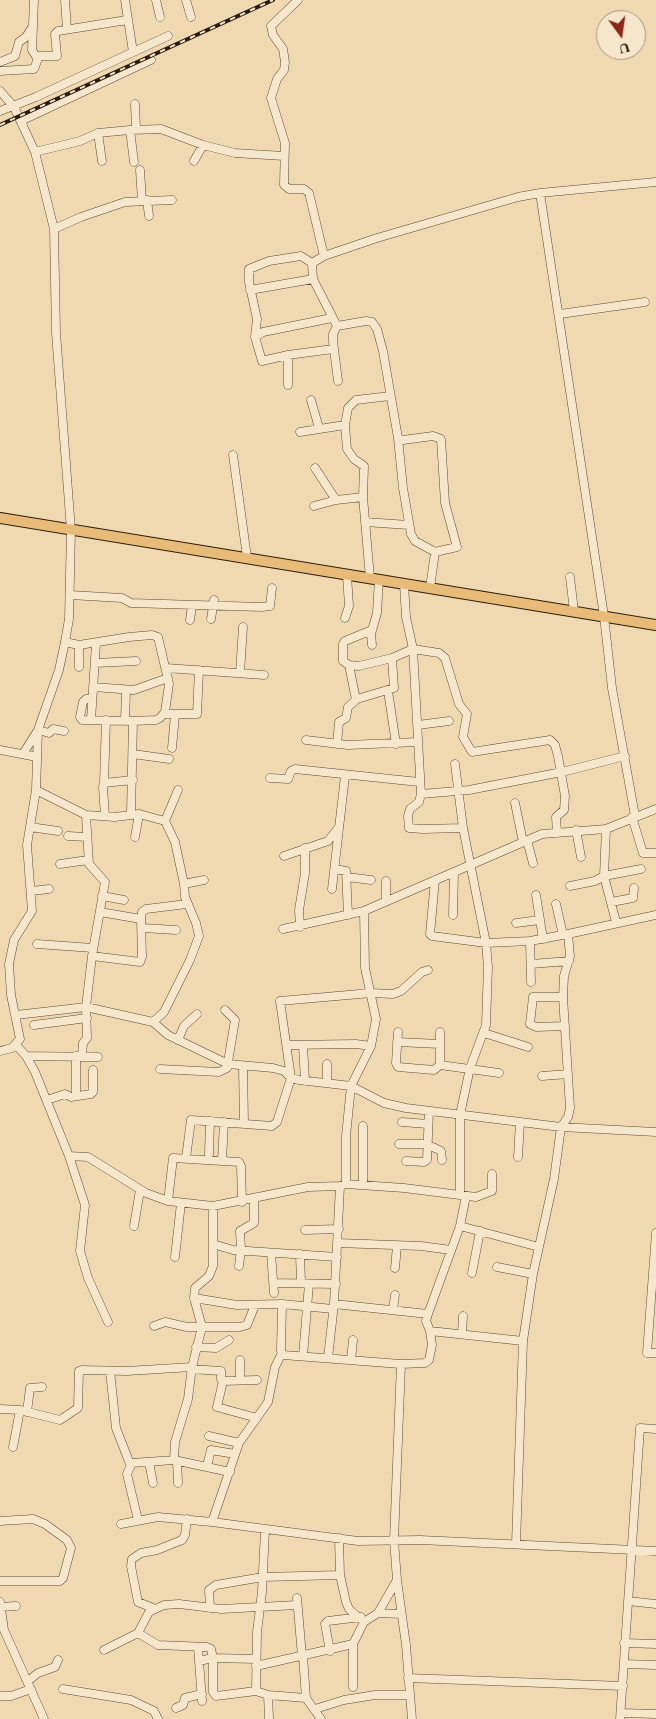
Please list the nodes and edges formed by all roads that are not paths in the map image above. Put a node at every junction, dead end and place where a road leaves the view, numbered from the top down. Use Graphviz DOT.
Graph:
graph roads {
  1 [pos="34,0"];
  2 [pos="66,0"];
  3 [pos="124,0"];
  4 [pos="156,0"];
  5 [pos="186,0"];
  6 [pos="298,0"];
  7 [pos="160,17"];
  8 [pos="191,17"];
  9 [pos="127,20"];
  10 [pos="34,23"];
  11 [pos="67,28"];
  12 [pos="168,36"];
  13 [pos="133,52"];
  14 [pos="37,58"];
  15 [pos="151,60"];
  16 [pos="0,62"];
  17 [pos="0,70"];
  18 [pos="0,91"];
  19 [pos="135,104"];
  20 [pos="14,106"];
  21 [pos="0,111"];
  22 [pos="21,120"];
  23 [pos="133,129"];
  24 [pos="98,133"];
  25 [pos="203,145"];
  26 [pos="35,152"];
  27 [pos="284,156"];
  28 [pos="102,161"];
  29 [pos="194,161"];
  30 [pos="134,162"];
  31 [pos="140,170"];
  32 [pos="656,182"];
  33 [pos="540,193"];
  34 [pos="172,200"];
  35 [pos="145,201"];
  36 [pos="149,216"];
  37 [pos="54,229"];
  38 [pos="324,256"];
  39 [pos="312,263"];
  40 [pos="314,279"];
  41 [pos="250,290"];
  42 [pos="645,302"];
  43 [pos="560,314"];
  44 [pos="332,318"];
  45 [pos="337,326"];
  46 [pos="255,337"];
  47 [pos="334,349"];
  48 [pos="288,355"];
  49 [pos="338,381"];
  50 [pos="288,385"];
  51 [pos="390,396"];
  52 [pos="311,400"];
  53 [pos="345,425"];
  54 [pos="319,428"];
  55 [pos="300,432"];
  56 [pos="398,438"];
  57 [pos="233,455"];
  58 [pos="314,468"];
  59 [pos="363,497"];
  60 [pos="336,500"];
  61 [pos="314,506"];
  62 [pos="0,518"];
  63 [pos="365,522"];
  64 [pos="409,525"];
  65 [pos="71,530"];
  66 [pos="434,552"];
  67 [pos="247,557"];
  68 [pos="347,575"];
  69 [pos="570,577"];
  70 [pos="374,579"];
  71 [pos="404,584"];
  72 [pos="272,588"];
  73 [pos="430,588"];
  74 [pos="70,595"];
  75 [pos="214,603"];
  76 [pos="192,606"];
  77 [pos="574,611"];
  78 [pos="604,616"];
  79 [pos="345,618"];
  80 [pos="212,619"];
  81 [pos="190,620"];
  82 [pos="656,625"];
  83 [pos="242,627"];
  84 [pos="372,630"];
  85 [pos="65,642"];
  86 [pos="96,644"];
  87 [pos="79,645"];
  88 [pos="372,645"];
  89 [pos="413,648"];
  90 [pos="392,658"];
  91 [pos="136,661"];
  92 [pos="94,663"];
  93 [pos="349,665"];
  94 [pos="79,667"];
  95 [pos="166,668"];
  96 [pos="199,670"];
  97 [pos="240,673"];
  98 [pos="264,675"];
  99 [pos="168,678"];
  100 [pos="93,687"];
  101 [pos="126,690"];
  102 [pos="388,691"];
  103 [pos="356,700"];
  104 [pos="164,714"];
  105 [pos="175,715"];
  106 [pos="106,720"];
  107 [pos="129,721"];
  108 [pos="450,721"];
  109 [pos="418,725"];
  110 [pos="38,730"];
  111 [pos="64,731"];
  112 [pos="306,740"];
  113 [pos="418,742"];
  114 [pos="337,744"];
  115 [pos="396,744"];
  116 [pos="172,748"];
  117 [pos="0,750"];
  118 [pos="23,754"];
  119 [pos="133,754"];
  120 [pos="625,756"];
  121 [pos="37,757"];
  122 [pos="169,759"];
  123 [pos="455,764"];
  124 [pos="562,772"];
  125 [pos="345,776"];
  126 [pos="270,778"];
  127 [pos="133,780"];
  128 [pos="419,782"];
  129 [pos="103,787"];
  130 [pos="36,790"];
  131 [pos="178,790"];
  132 [pos="459,792"];
  133 [pos="421,794"];
  134 [pos="515,803"];
  135 [pos="656,809"];
  136 [pos="135,814"];
  137 [pos="86,815"];
  138 [pos="105,816"];
  139 [pos="633,816"];
  140 [pos="165,821"];
  141 [pos="340,825"];
  142 [pos="30,827"];
  143 [pos="463,828"];
  144 [pos="606,829"];
  145 [pos="576,830"];
  146 [pos="58,831"];
  147 [pos="557,832"];
  148 [pos="68,836"];
  149 [pos="86,837"];
  150 [pos="135,837"];
  151 [pos="525,841"];
  152 [pos="305,848"];
  153 [pos="656,853"];
  154 [pos="284,856"];
  155 [pos="581,857"];
  156 [pos="88,860"];
  157 [pos="532,862"];
  158 [pos="60,864"];
  159 [pos="471,867"];
  160 [pos="335,869"];
  161 [pos="641,869"];
  162 [pos="454,873"];
  163 [pos="604,876"];
  164 [pos="347,877"];
  165 [pos="204,880"];
  166 [pos="372,880"];
  167 [pos="435,880"];
  168 [pos="386,881"];
  169 [pos="184,884"];
  170 [pos="570,886"];
  171 [pos="634,888"];
  172 [pos="49,889"];
  173 [pos="332,889"];
  174 [pos="31,891"];
  175 [pos="536,895"];
  176 [pos="102,896"];
  177 [pos="124,900"];
  178 [pos="386,900"];
  179 [pos="611,902"];
  180 [pos="187,904"];
  181 [pos="556,904"];
  182 [pos="364,911"];
  183 [pos="100,912"];
  184 [pos="348,915"];
  185 [pos="453,915"];
  186 [pos="656,915"];
  187 [pos="141,919"];
  188 [pos="540,920"];
  189 [pos="616,922"];
  190 [pos="516,923"];
  191 [pos="300,926"];
  192 [pos="142,928"];
  193 [pos="283,929"];
  194 [pos="176,930"];
  195 [pos="565,934"];
  196 [pos="543,938"];
  197 [pos="530,941"];
  198 [pos="486,943"];
  199 [pos="37,944"];
  200 [pos="92,952"];
  201 [pos="569,960"];
  202 [pos="531,964"];
  203 [pos="428,970"];
  204 [pos="531,982"];
  205 [pos="371,993"];
  206 [pos="563,997"];
  207 [pos="86,1007"];
  208 [pos="225,1010"];
  209 [pos="196,1014"];
  210 [pos="16,1015"];
  211 [pos="87,1018"];
  212 [pos="153,1022"];
  213 [pos="34,1025"];
  214 [pos="565,1026"];
  215 [pos="398,1032"];
  216 [pos="440,1032"];
  217 [pos="484,1033"];
  218 [pos="178,1040"];
  219 [pos="397,1042"];
  220 [pos="440,1044"];
  221 [pos="304,1045"];
  222 [pos="17,1046"];
  223 [pos="287,1046"];
  224 [pos="371,1046"];
  225 [pos="528,1047"];
  226 [pos="0,1050"];
  227 [pos="26,1056"];
  228 [pos="79,1056"];
  229 [pos="98,1057"];
  230 [pos="228,1064"];
  231 [pos="327,1064"];
  232 [pos="440,1065"];
  233 [pos="243,1066"];
  234 [pos="470,1068"];
  235 [pos="160,1069"];
  236 [pos="76,1071"];
  237 [pos="499,1073"];
  238 [pos="568,1074"];
  239 [pos="542,1076"];
  240 [pos="291,1078"];
  241 [pos="305,1081"];
  242 [pos="327,1083"];
  243 [pos="351,1086"];
  244 [pos="76,1096"];
  245 [pos="47,1100"];
  246 [pos="429,1111"];
  247 [pos="460,1115"];
  248 [pos="210,1121"];
  249 [pos="224,1122"];
  250 [pos="402,1122"];
  251 [pos="520,1122"];
  252 [pos="244,1124"];
  253 [pos="428,1124"];
  254 [pos="363,1126"];
  255 [pos="561,1127"];
  256 [pos="656,1132"];
  257 [pos="398,1144"];
  258 [pos="427,1145"];
  259 [pos="208,1154"];
  260 [pos="69,1156"];
  261 [pos="518,1157"];
  262 [pos="186,1158"];
  263 [pos="222,1160"];
  264 [pos="442,1160"];
  265 [pos="406,1161"];
  266 [pos="492,1174"];
  267 [pos="343,1185"];
  268 [pos="363,1185"];
  269 [pos="140,1190"];
  270 [pos="463,1195"];
  271 [pos="254,1199"];
  272 [pos="168,1200"];
  273 [pos="242,1202"];
  274 [pos="181,1203"];
  275 [pos="213,1206"];
  276 [pos="134,1226"];
  277 [pos="460,1226"];
  278 [pos="339,1229"];
  279 [pos="305,1230"];
  280 [pos="480,1231"];
  281 [pos="656,1233"];
  282 [pos="338,1243"];
  283 [pos="213,1244"];
  284 [pos="397,1246"];
  285 [pos="539,1247"];
  286 [pos="451,1250"];
  287 [pos="241,1251"];
  288 [pos="271,1253"];
  289 [pos="300,1254"];
  290 [pos="175,1256"];
  291 [pos="337,1257"];
  292 [pos="239,1266"];
  293 [pos="498,1267"];
  294 [pos="394,1268"];
  295 [pos="472,1273"];
  296 [pos="533,1274"];
  297 [pos="274,1283"];
  298 [pos="305,1284"];
  299 [pos="336,1284"];
  300 [pos="274,1293"];
  301 [pos="395,1295"];
  302 [pos="194,1298"];
  303 [pos="282,1304"];
  304 [pos="255,1305"];
  305 [pos="306,1306"];
  306 [pos="334,1306"];
  307 [pos="393,1310"];
  308 [pos="428,1314"];
  309 [pos="463,1316"];
  310 [pos="108,1322"];
  311 [pos="154,1326"];
  312 [pos="202,1328"];
  313 [pos="430,1331"];
  314 [pos="462,1334"];
  315 [pos="229,1340"];
  316 [pos="353,1340"];
  317 [pos="524,1341"];
  318 [pos="196,1346"];
  319 [pos="282,1353"];
  320 [pos="656,1353"];
  321 [pos="303,1356"];
  322 [pos="328,1358"];
  323 [pos="240,1360"];
  324 [pos="351,1360"];
  325 [pos="402,1364"];
  326 [pos="191,1368"];
  327 [pos="110,1371"];
  328 [pos="240,1379"];
  329 [pos="257,1380"];
  330 [pos="223,1381"];
  331 [pos="42,1387"];
  332 [pos="0,1409"];
  333 [pos="23,1411"];
  334 [pos="257,1418"];
  335 [pos="656,1429"];
  336 [pos="209,1436"];
  337 [pos="239,1443"];
  338 [pos="13,1447"];
  339 [pos="235,1454"];
  340 [pos="176,1461"];
  341 [pos="149,1462"];
  342 [pos="130,1464"];
  343 [pos="207,1466"];
  344 [pos="230,1472"];
  345 [pos="153,1483"];
  346 [pos="178,1483"];
  347 [pos="187,1519"];
  348 [pos="138,1520"];
  349 [pos="0,1521"];
  350 [pos="212,1522"];
  351 [pos="120,1524"];
  352 [pos="265,1530"];
  353 [pos="339,1538"];
  354 [pos="394,1540"];
  355 [pos="516,1544"];
  356 [pos="633,1550"];
  357 [pos="656,1551"];
  358 [pos="340,1575"];
  359 [pos="263,1577"];
  360 [pos="397,1580"];
  361 [pos="0,1581"];
  362 [pos="628,1601"];
  363 [pos="0,1604"];
  364 [pos="656,1604"];
  365 [pos="261,1605"];
  366 [pos="16,1606"];
  367 [pos="153,1608"];
  368 [pos="210,1608"];
  369 [pos="375,1614"];
  370 [pos="400,1614"];
  371 [pos="359,1618"];
  372 [pos="2,1631"];
  373 [pos="138,1634"];
  374 [pos="624,1643"];
  375 [pos="353,1644"];
  376 [pos="656,1644"];
  377 [pos="198,1647"];
  378 [pos="104,1650"];
  379 [pos="330,1651"];
  380 [pos="302,1656"];
  381 [pos="213,1658"];
  382 [pos="58,1660"];
  383 [pos="199,1661"];
  384 [pos="256,1662"];
  385 [pos="624,1664"];
  386 [pos="656,1665"];
  387 [pos="408,1678"];
  388 [pos="28,1681"];
  389 [pos="353,1686"];
  390 [pos="623,1686"];
  391 [pos="32,1689"];
  392 [pos="63,1689"];
  393 [pos="256,1691"];
  394 [pos="268,1695"];
  395 [pos="410,1695"];
  396 [pos="0,1696"];
  397 [pos="306,1698"];
  398 [pos="176,1708"];
  399 [pos="315,1709"];
  400 [pos="656,1714"];
  401 [pos="620,1716"];
  402 [pos="44,1719"];
  403 [pos="158,1719"];
  404 [pos="269,1719"];
  405 [pos="321,1719"];
  406 [pos="412,1719"];
  1 -- 10 [label="street"];
  2 -- 11 [label="street"];
  3 -- 9 [label="street"];
  4 -- 7 [label="street"];
  5 -- 8 [label="street"];
  6 -- 27 [label="street"];
  9 -- 11 [label="street"];
  9 -- 13 [label="street"];
  10 -- 14 [label="street"];
  10 -- 16 [label="street"];
  11 -- 14 [label="street"];
  12 -- 13 [label="street"];
  13 -- 20 [label="street"];
  14 -- 17 [label="street"];
  15 -- 22 [label="street"];
  18 -- 20 [label="street"];
  19 -- 23 [label="street"];
  20 -- 21 [label="street"];
  20 -- 22 [label="street"];
  22 -- 26 [label="street"];
  23 -- 24 [label="street"];
  23 -- 25 [label="street"];
  23 -- 30 [label="street"];
  24 -- 26 [label="street"];
  24 -- 28 [label="street"];
  25 -- 27 [label="street"];
  25 -- 29 [label="street"];
  26 -- 37 [label="street"];
  27 -- 38 [label="street"];
  31 -- 35 [label="street"];
  32 -- 33 [label="street"];
  33 -- 38 [label="street"];
  33 -- 43 [label="street"];
  34 -- 35 [label="street"];
  35 -- 36 [label="street"];
  35 -- 37 [label="street"];
  37 -- 65 [label="street"];
  38 -- 39 [label="street"];
  39 -- 40 [label="street"];
  39 -- 41 [label="street"];
  40 -- 41 [label="street"];
  40 -- 44 [label="street"];
  41 -- 46 [label="street"];
  42 -- 43 [label="street"];
  43 -- 78 [label="street"];
  44 -- 45 [label="street"];
  44 -- 46 [label="street"];
  45 -- 47 [label="street"];
  45 -- 51 [label="street"];
  46 -- 48 [label="street"];
  47 -- 48 [label="street"];
  47 -- 49 [label="street"];
  48 -- 50 [label="street"];
  51 -- 53 [label="street"];
  51 -- 56 [label="street"];
  52 -- 54 [label="street"];
  53 -- 54 [label="street"];
  53 -- 59 [label="street"];
  54 -- 55 [label="street"];
  56 -- 64 [label="street"];
  56 -- 66 [label="street"];
  57 -- 67 [label="street"];
  58 -- 60 [label="street"];
  59 -- 60 [label="street"];
  59 -- 63 [label="street"];
  60 -- 61 [label="street"];
  62 -- 65 [label="main road"];
  63 -- 64 [label="street"];
  63 -- 70 [label="street"];
  64 -- 66 [label="street"];
  65 -- 67 [label="main road"];
  65 -- 74 [label="street"];
  66 -- 73 [label="street"];
  67 -- 68 [label="main road"];
  68 -- 70 [label="main road"];
  68 -- 79 [label="street"];
  69 -- 77 [label="street"];
  70 -- 71 [label="main road"];
  70 -- 84 [label="street"];
  71 -- 73 [label="main road"];
  71 -- 89 [label="street"];
  72 -- 75 [label="street"];
  73 -- 77 [label="main road"];
  74 -- 76 [label="street"];
  74 -- 85 [label="street"];
  75 -- 76 [label="street"];
  75 -- 80 [label="street"];
  76 -- 81 [label="street"];
  77 -- 78 [label="main road"];
  78 -- 82 [label="main road"];
  78 -- 120 [label="street"];
  83 -- 97 [label="street"];
  84 -- 88 [label="street"];
  84 -- 93 [label="street"];
  85 -- 87 [label="street"];
  85 -- 110 [label="street"];
  86 -- 87 [label="street"];
  86 -- 92 [label="street"];
  86 -- 95 [label="street"];
  87 -- 94 [label="street"];
  89 -- 90 [label="street"];
  89 -- 109 [label="street"];
  89 -- 124 [label="street"];
  90 -- 93 [label="street"];
  90 -- 102 [label="street"];
  91 -- 92 [label="street"];
  92 -- 100 [label="street"];
  93 -- 103 [label="street"];
  95 -- 96 [label="street"];
  95 -- 99 [label="street"];
  96 -- 97 [label="street"];
  96 -- 105 [label="street"];
  97 -- 98 [label="street"];
  99 -- 101 [label="street"];
  99 -- 104 [label="street"];
  100 -- 101 [label="street"];
  100 -- 106 [label="street"];
  101 -- 107 [label="street"];
  102 -- 103 [label="street"];
  102 -- 115 [label="street"];
  103 -- 114 [label="street"];
  104 -- 105 [label="street"];
  104 -- 107 [label="street"];
  105 -- 116 [label="street"];
  106 -- 107 [label="street"];
  106 -- 127 [label="street"];
  107 -- 119 [label="street"];
  108 -- 109 [label="street"];
  109 -- 113 [label="street"];
  110 -- 111 [label="street"];
  110 -- 118 [label="street"];
  110 -- 121 [label="street"];
  112 -- 114 [label="street"];
  113 -- 115 [label="street"];
  113 -- 128 [label="street"];
  114 -- 115 [label="street"];
  117 -- 118 [label="street"];
  118 -- 121 [label="street"];
  119 -- 122 [label="street"];
  119 -- 127 [label="street"];
  120 -- 124 [label="street"];
  120 -- 139 [label="street"];
  121 -- 130 [label="street"];
  123 -- 132 [label="street"];
  124 -- 132 [label="street"];
  124 -- 147 [label="street"];
  125 -- 126 [label="street"];
  125 -- 128 [label="street"];
  125 -- 141 [label="street"];
  127 -- 136 [label="street"];
  128 -- 133 [label="street"];
  129 -- 138 [label="street"];
  130 -- 137 [label="street"];
  130 -- 142 [label="street"];
  131 -- 140 [label="street"];
  132 -- 133 [label="street"];
  132 -- 143 [label="street"];
  133 -- 143 [label="street"];
  134 -- 151 [label="street"];
  135 -- 139 [label="street"];
  136 -- 138 [label="street"];
  136 -- 140 [label="street"];
  136 -- 150 [label="street"];
  137 -- 138 [label="street"];
  137 -- 149 [label="street"];
  139 -- 144 [label="street"];
  139 -- 153 [label="street"];
  140 -- 169 [label="street"];
  141 -- 152 [label="street"];
  141 -- 160 [label="street"];
  142 -- 146 [label="street"];
  142 -- 174 [label="street"];
  143 -- 159 [label="street"];
  144 -- 145 [label="street"];
  144 -- 163 [label="street"];
  145 -- 147 [label="street"];
  145 -- 155 [label="street"];
  147 -- 151 [label="street"];
  148 -- 149 [label="street"];
  149 -- 156 [label="street"];
  151 -- 157 [label="street"];
  151 -- 159 [label="street"];
  152 -- 154 [label="street"];
  152 -- 191 [label="street"];
  156 -- 158 [label="street"];
  156 -- 176 [label="street"];
  159 -- 162 [label="street"];
  159 -- 198 [label="street"];
  160 -- 164 [label="street"];
  160 -- 173 [label="street"];
  161 -- 163 [label="street"];
  162 -- 167 [label="street"];
  162 -- 185 [label="street"];
  163 -- 170 [label="street"];
  163 -- 179 [label="street"];
  164 -- 166 [label="street"];
  164 -- 184 [label="street"];
  165 -- 169 [label="street"];
  167 -- 178 [label="street"];
  167 -- 198 [label="street"];
  168 -- 178 [label="street"];
  169 -- 180 [label="street"];
  171 -- 179 [label="street"];
  172 -- 174 [label="street"];
  174 -- 210 [label="street"];
  175 -- 188 [label="street"];
  176 -- 177 [label="street"];
  176 -- 183 [label="street"];
  178 -- 182 [label="street"];
  179 -- 189 [label="street"];
  180 -- 187 [label="street"];
  180 -- 212 [label="street"];
  181 -- 195 [label="street"];
  182 -- 184 [label="street"];
  182 -- 205 [label="street"];
  183 -- 187 [label="street"];
  183 -- 200 [label="street"];
  184 -- 191 [label="street"];
  186 -- 189 [label="street"];
  187 -- 192 [label="street"];
  188 -- 190 [label="street"];
  188 -- 196 [label="street"];
  189 -- 195 [label="street"];
  191 -- 193 [label="street"];
  192 -- 194 [label="street"];
  192 -- 200 [label="street"];
  195 -- 196 [label="street"];
  195 -- 201 [label="street"];
  196 -- 197 [label="street"];
  197 -- 198 [label="street"];
  197 -- 202 [label="street"];
  198 -- 217 [label="street"];
  199 -- 200 [label="street"];
  200 -- 207 [label="street"];
  201 -- 202 [label="street"];
  201 -- 206 [label="street"];
  202 -- 204 [label="street"];
  203 -- 205 [label="street"];
  205 -- 223 [label="street"];
  205 -- 224 [label="street"];
  206 -- 214 [label="street"];
  206 -- 214 [label="street"];
  207 -- 210 [label="street"];
  207 -- 211 [label="street"];
  207 -- 212 [label="street"];
  208 -- 230 [label="street"];
  209 -- 218 [label="street"];
  210 -- 222 [label="street"];
  211 -- 213 [label="street"];
  211 -- 228 [label="street"];
  212 -- 218 [label="street"];
  214 -- 238 [label="street"];
  215 -- 219 [label="street"];
  216 -- 220 [label="street"];
  217 -- 225 [label="street"];
  217 -- 234 [label="street"];
  218 -- 230 [label="street"];
  219 -- 220 [label="street"];
  219 -- 232 [label="street"];
  220 -- 232 [label="street"];
  221 -- 223 [label="street"];
  221 -- 224 [label="street"];
  221 -- 241 [label="street"];
  222 -- 226 [label="street"];
  222 -- 227 [label="street"];
  223 -- 240 [label="street"];
  224 -- 243 [label="street"];
  227 -- 228 [label="street"];
  227 -- 245 [label="street"];
  228 -- 229 [label="street"];
  228 -- 236 [label="street"];
  230 -- 233 [label="street"];
  230 -- 235 [label="street"];
  231 -- 242 [label="street"];
  232 -- 234 [label="street"];
  233 -- 240 [label="street"];
  233 -- 252 [label="street"];
  234 -- 237 [label="street"];
  234 -- 247 [label="street"];
  236 -- 244 [label="street"];
  236 -- 244 [label="street"];
  238 -- 239 [label="street"];
  238 -- 255 [label="street"];
  240 -- 241 [label="street"];
  240 -- 252 [label="street"];
  241 -- 242 [label="street"];
  242 -- 243 [label="street"];
  243 -- 246 [label="street"];
  243 -- 267 [label="street"];
  244 -- 245 [label="street"];
  245 -- 260 [label="street"];
  246 -- 247 [label="street"];
  246 -- 253 [label="street"];
  247 -- 251 [label="street"];
  247 -- 270 [label="street"];
  248 -- 249 [label="street"];
  248 -- 259 [label="street"];
  248 -- 262 [label="street"];
  249 -- 252 [label="street"];
  249 -- 263 [label="street"];
  250 -- 253 [label="street"];
  251 -- 255 [label="street"];
  251 -- 261 [label="street"];
  253 -- 258 [label="street"];
  254 -- 268 [label="street"];
  255 -- 256 [label="street"];
  255 -- 285 [label="street"];
  257 -- 258 [label="street"];
  258 -- 264 [label="street"];
  258 -- 265 [label="street"];
  260 -- 269 [label="street"];
  260 -- 310 [label="street"];
  262 -- 263 [label="street"];
  262 -- 272 [label="street"];
  263 -- 273 [label="street"];
  266 -- 270 [label="street"];
  267 -- 268 [label="street"];
  267 -- 271 [label="street"];
  267 -- 278 [label="street"];
  268 -- 270 [label="street"];
  269 -- 272 [label="street"];
  269 -- 276 [label="street"];
  270 -- 277 [label="street"];
  271 -- 273 [label="street"];
  271 -- 287 [label="street"];
  272 -- 274 [label="street"];
  273 -- 275 [label="street"];
  274 -- 275 [label="street"];
  274 -- 290 [label="street"];
  275 -- 283 [label="street"];
  277 -- 280 [label="street"];
  277 -- 286 [label="street"];
  278 -- 279 [label="street"];
  278 -- 282 [label="street"];
  280 -- 285 [label="street"];
  280 -- 295 [label="street"];
  281 -- 320 [label="street"];
  282 -- 284 [label="street"];
  282 -- 291 [label="street"];
  283 -- 287 [label="street"];
  283 -- 302 [label="street"];
  284 -- 286 [label="street"];
  284 -- 294 [label="street"];
  285 -- 296 [label="street"];
  286 -- 308 [label="street"];
  287 -- 288 [label="street"];
  287 -- 292 [label="street"];
  288 -- 289 [label="street"];
  288 -- 297 [label="street"];
  289 -- 291 [label="street"];
  289 -- 298 [label="street"];
  291 -- 299 [label="street"];
  293 -- 296 [label="street"];
  296 -- 317 [label="street"];
  297 -- 298 [label="street"];
  297 -- 300 [label="street"];
  298 -- 299 [label="street"];
  298 -- 305 [label="street"];
  299 -- 306 [label="street"];
  301 -- 307 [label="street"];
  302 -- 304 [label="street"];
  302 -- 312 [label="street"];
  303 -- 304 [label="street"];
  303 -- 305 [label="street"];
  303 -- 319 [label="street"];
  304 -- 312 [label="street"];
  305 -- 306 [label="street"];
  305 -- 321 [label="street"];
  306 -- 307 [label="street"];
  306 -- 322 [label="street"];
  307 -- 308 [label="street"];
  308 -- 313 [label="street"];
  309 -- 314 [label="street"];
  311 -- 312 [label="street"];
  312 -- 318 [label="street"];
  313 -- 314 [label="street"];
  313 -- 325 [label="street"];
  314 -- 317 [label="street"];
  315 -- 318 [label="street"];
  316 -- 324 [label="street"];
  317 -- 355 [label="street"];
  318 -- 326 [label="street"];
  319 -- 321 [label="street"];
  319 -- 334 [label="street"];
  321 -- 322 [label="street"];
  322 -- 324 [label="street"];
  323 -- 328 [label="street"];
  324 -- 325 [label="street"];
  325 -- 354 [label="street"];
  326 -- 327 [label="street"];
  326 -- 330 [label="street"];
  326 -- 340 [label="street"];
  327 -- 333 [label="street"];
  327 -- 342 [label="street"];
  328 -- 329 [label="street"];
  328 -- 330 [label="street"];
  330 -- 334 [label="street"];
  331 -- 333 [label="street"];
  332 -- 333 [label="street"];
  333 -- 338 [label="street"];
  334 -- 337 [label="street"];
  335 -- 356 [label="street"];
  336 -- 337 [label="street"];
  337 -- 339 [label="street"];
  339 -- 343 [label="street"];
  339 -- 344 [label="street"];
  340 -- 341 [label="street"];
  340 -- 343 [label="street"];
  340 -- 346 [label="street"];
  341 -- 342 [label="street"];
  341 -- 345 [label="street"];
  342 -- 348 [label="street"];
  343 -- 344 [label="street"];
  344 -- 350 [label="street"];
  347 -- 348 [label="street"];
  347 -- 350 [label="street"];
  347 -- 367 [label="street"];
  348 -- 351 [label="street"];
  349 -- 361 [label="street"];
  350 -- 352 [label="street"];
  352 -- 353 [label="street"];
  352 -- 359 [label="street"];
  353 -- 354 [label="street"];
  353 -- 358 [label="street"];
  354 -- 355 [label="street"];
  354 -- 360 [label="street"];
  355 -- 356 [label="street"];
  356 -- 357 [label="street"];
  356 -- 362 [label="street"];
  358 -- 359 [label="street"];
  358 -- 371 [label="street"];
  359 -- 365 [label="street"];
  359 -- 368 [label="street"];
  360 -- 369 [label="street"];
  360 -- 370 [label="street"];
  362 -- 364 [label="street"];
  362 -- 374 [label="street"];
  363 -- 366 [label="street"];
  363 -- 372 [label="street"];
  365 -- 368 [label="street"];
  365 -- 380 [label="street"];
  365 -- 384 [label="street"];
  367 -- 368 [label="street"];
  367 -- 373 [label="street"];
  369 -- 370 [label="street"];
  369 -- 371 [label="street"];
  369 -- 375 [label="street"];
  370 -- 387 [label="street"];
  371 -- 379 [label="street"];
  372 -- 388 [label="street"];
  373 -- 377 [label="street"];
  373 -- 378 [label="street"];
  374 -- 376 [label="street"];
  374 -- 385 [label="street"];
  375 -- 379 [label="street"];
  375 -- 389 [label="street"];
  377 -- 381 [label="street"];
  377 -- 383 [label="street"];
  379 -- 380 [label="street"];
  380 -- 384 [label="street"];
  380 -- 397 [label="street"];
  381 -- 383 [label="street"];
  381 -- 384 [label="street"];
  381 -- 393 [label="street"];
  382 -- 388 [label="street"];
  383 -- 398 [label="street"];
  384 -- 393 [label="street"];
  385 -- 386 [label="street"];
  385 -- 390 [label="street"];
  387 -- 390 [label="street"];
  387 -- 395 [label="street"];
  388 -- 391 [label="street"];
  390 -- 401 [label="street"];
  391 -- 396 [label="street"];
  391 -- 402 [label="street"];
  392 -- 403 [label="street"];
  393 -- 394 [label="street"];
  394 -- 397 [label="street"];
  394 -- 404 [label="street"];
  395 -- 399 [label="street"];
  395 -- 406 [label="street"];
  397 -- 399 [label="street"];
  399 -- 405 [label="street"];
  400 -- 401 [label="street"];
}
